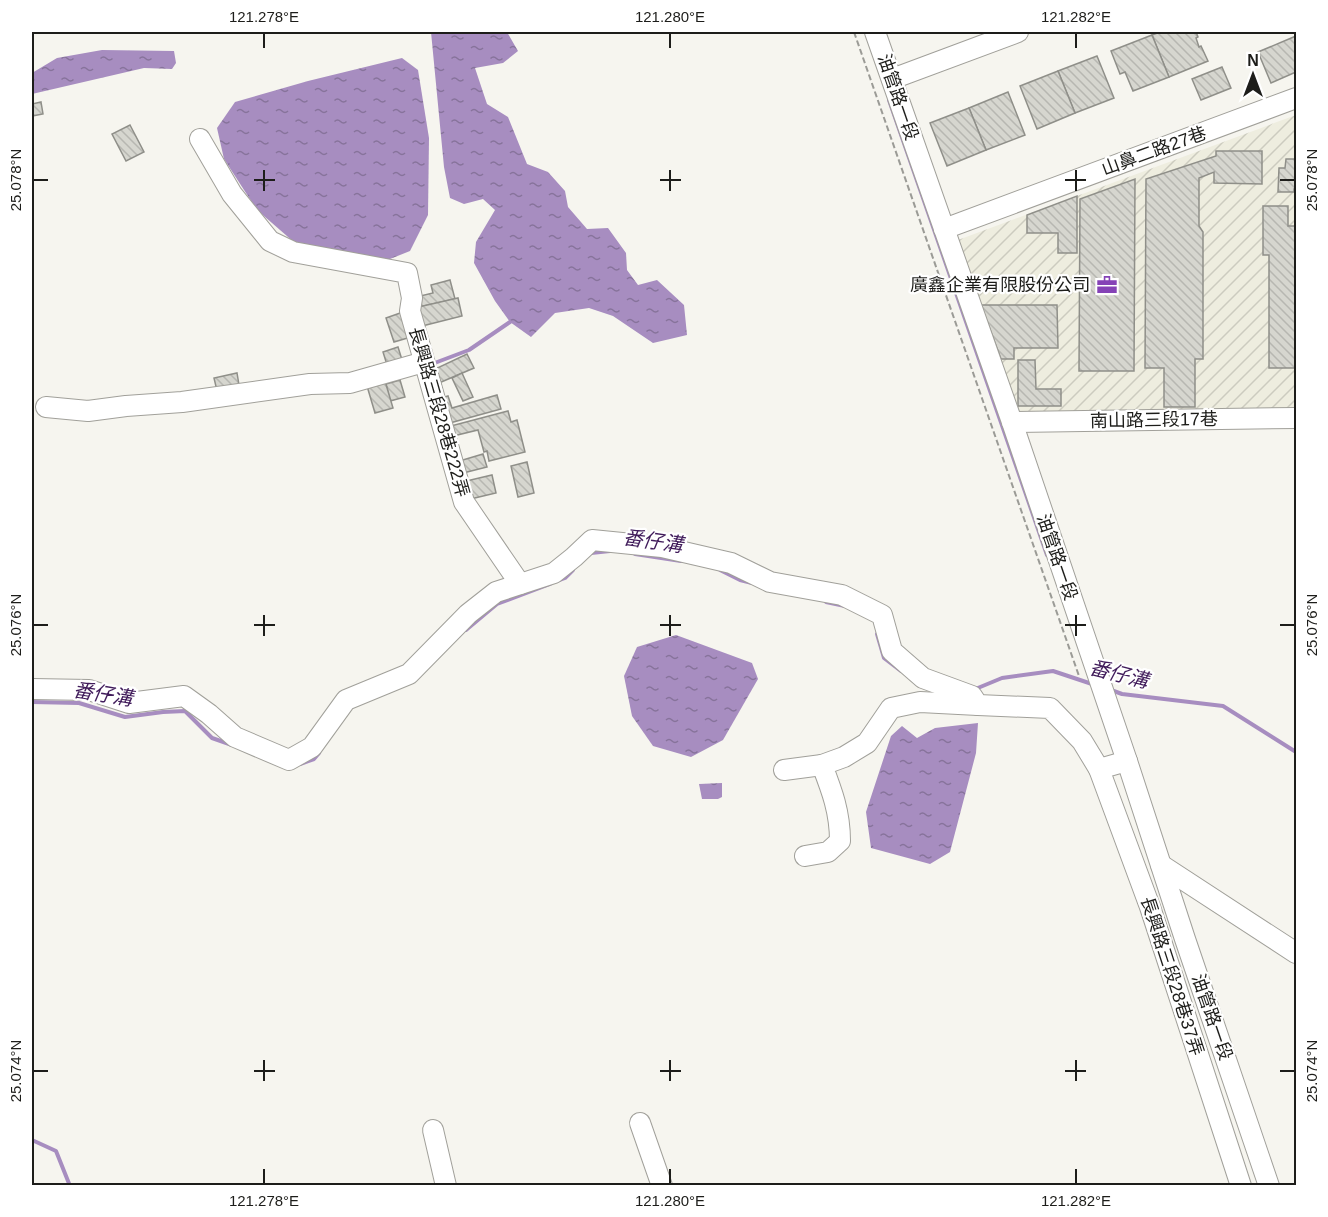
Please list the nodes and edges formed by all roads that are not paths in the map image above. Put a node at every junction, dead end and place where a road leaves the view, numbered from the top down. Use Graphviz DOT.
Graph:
graph roads {
  1 [pos="875,32"];
  2 [pos="1018,32"];
  3 [pos="892,79"];
  4 [pos="1296,98"];
  5 [pos="200,139"];
  6 [pos="944,229"];
  7 [pos="424,362"];
  8 [pos="46,407"];
  9 [pos="1296,418"];
  10 [pos="1011,422"];
  11 [pos="520,584"];
  12 [pos="32,689"];
  13 [pos="978,705"];
  14 [pos="1127,761"];
  15 [pos="822,765"];
  16 [pos="1099,769"];
  17 [pos="784,770"];
  18 [pos="805,856"];
  19 [pos="1161,865"];
  20 [pos="1296,953"];
  21 [pos="640,1123"];
  22 [pos="433,1130"];
  23 [pos="446,1185"];
  24 [pos="662,1185"];
  25 [pos="1241,1185"];
  26 [pos="1269,1185"];
  1 -- 3 [label="street, 油管路一段"];
  2 -- 3 [label="street"];
  3 -- 6 [label="street, 油管路一段"];
  4 -- 6 [label="street, 山鼻二路27巷"];
  5 -- 7 [label="street, 長興路三段28巷222弄"];
  6 -- 10 [label="street, 油管路一段"];
  7 -- 8 [label="street"];
  7 -- 11 [label="street, 長興路三段28巷222弄"];
  9 -- 10 [label="street, 南山路三段17巷"];
  10 -- 14 [label="street, 油管路一段"];
  11 -- 12 [label="street"];
  11 -- 13 [label="street"];
  13 -- 15 [label="street, 長興路三段28巷37弄"];
  13 -- 16 [label="street, 長興路三段28巷37弄"];
  14 -- 16 [label="street"];
  14 -- 19 [label="street, 油管路一段"];
  15 -- 17 [label="street, 長興路三段28巷37弄"];
  15 -- 18 [label="street"];
  16 -- 25 [label="street, 長興路三段28巷37弄"];
  19 -- 20 [label="street"];
  19 -- 26 [label="street, 油管路一段"];
  21 -- 24 [label="street"];
  22 -- 23 [label="street"];
}
